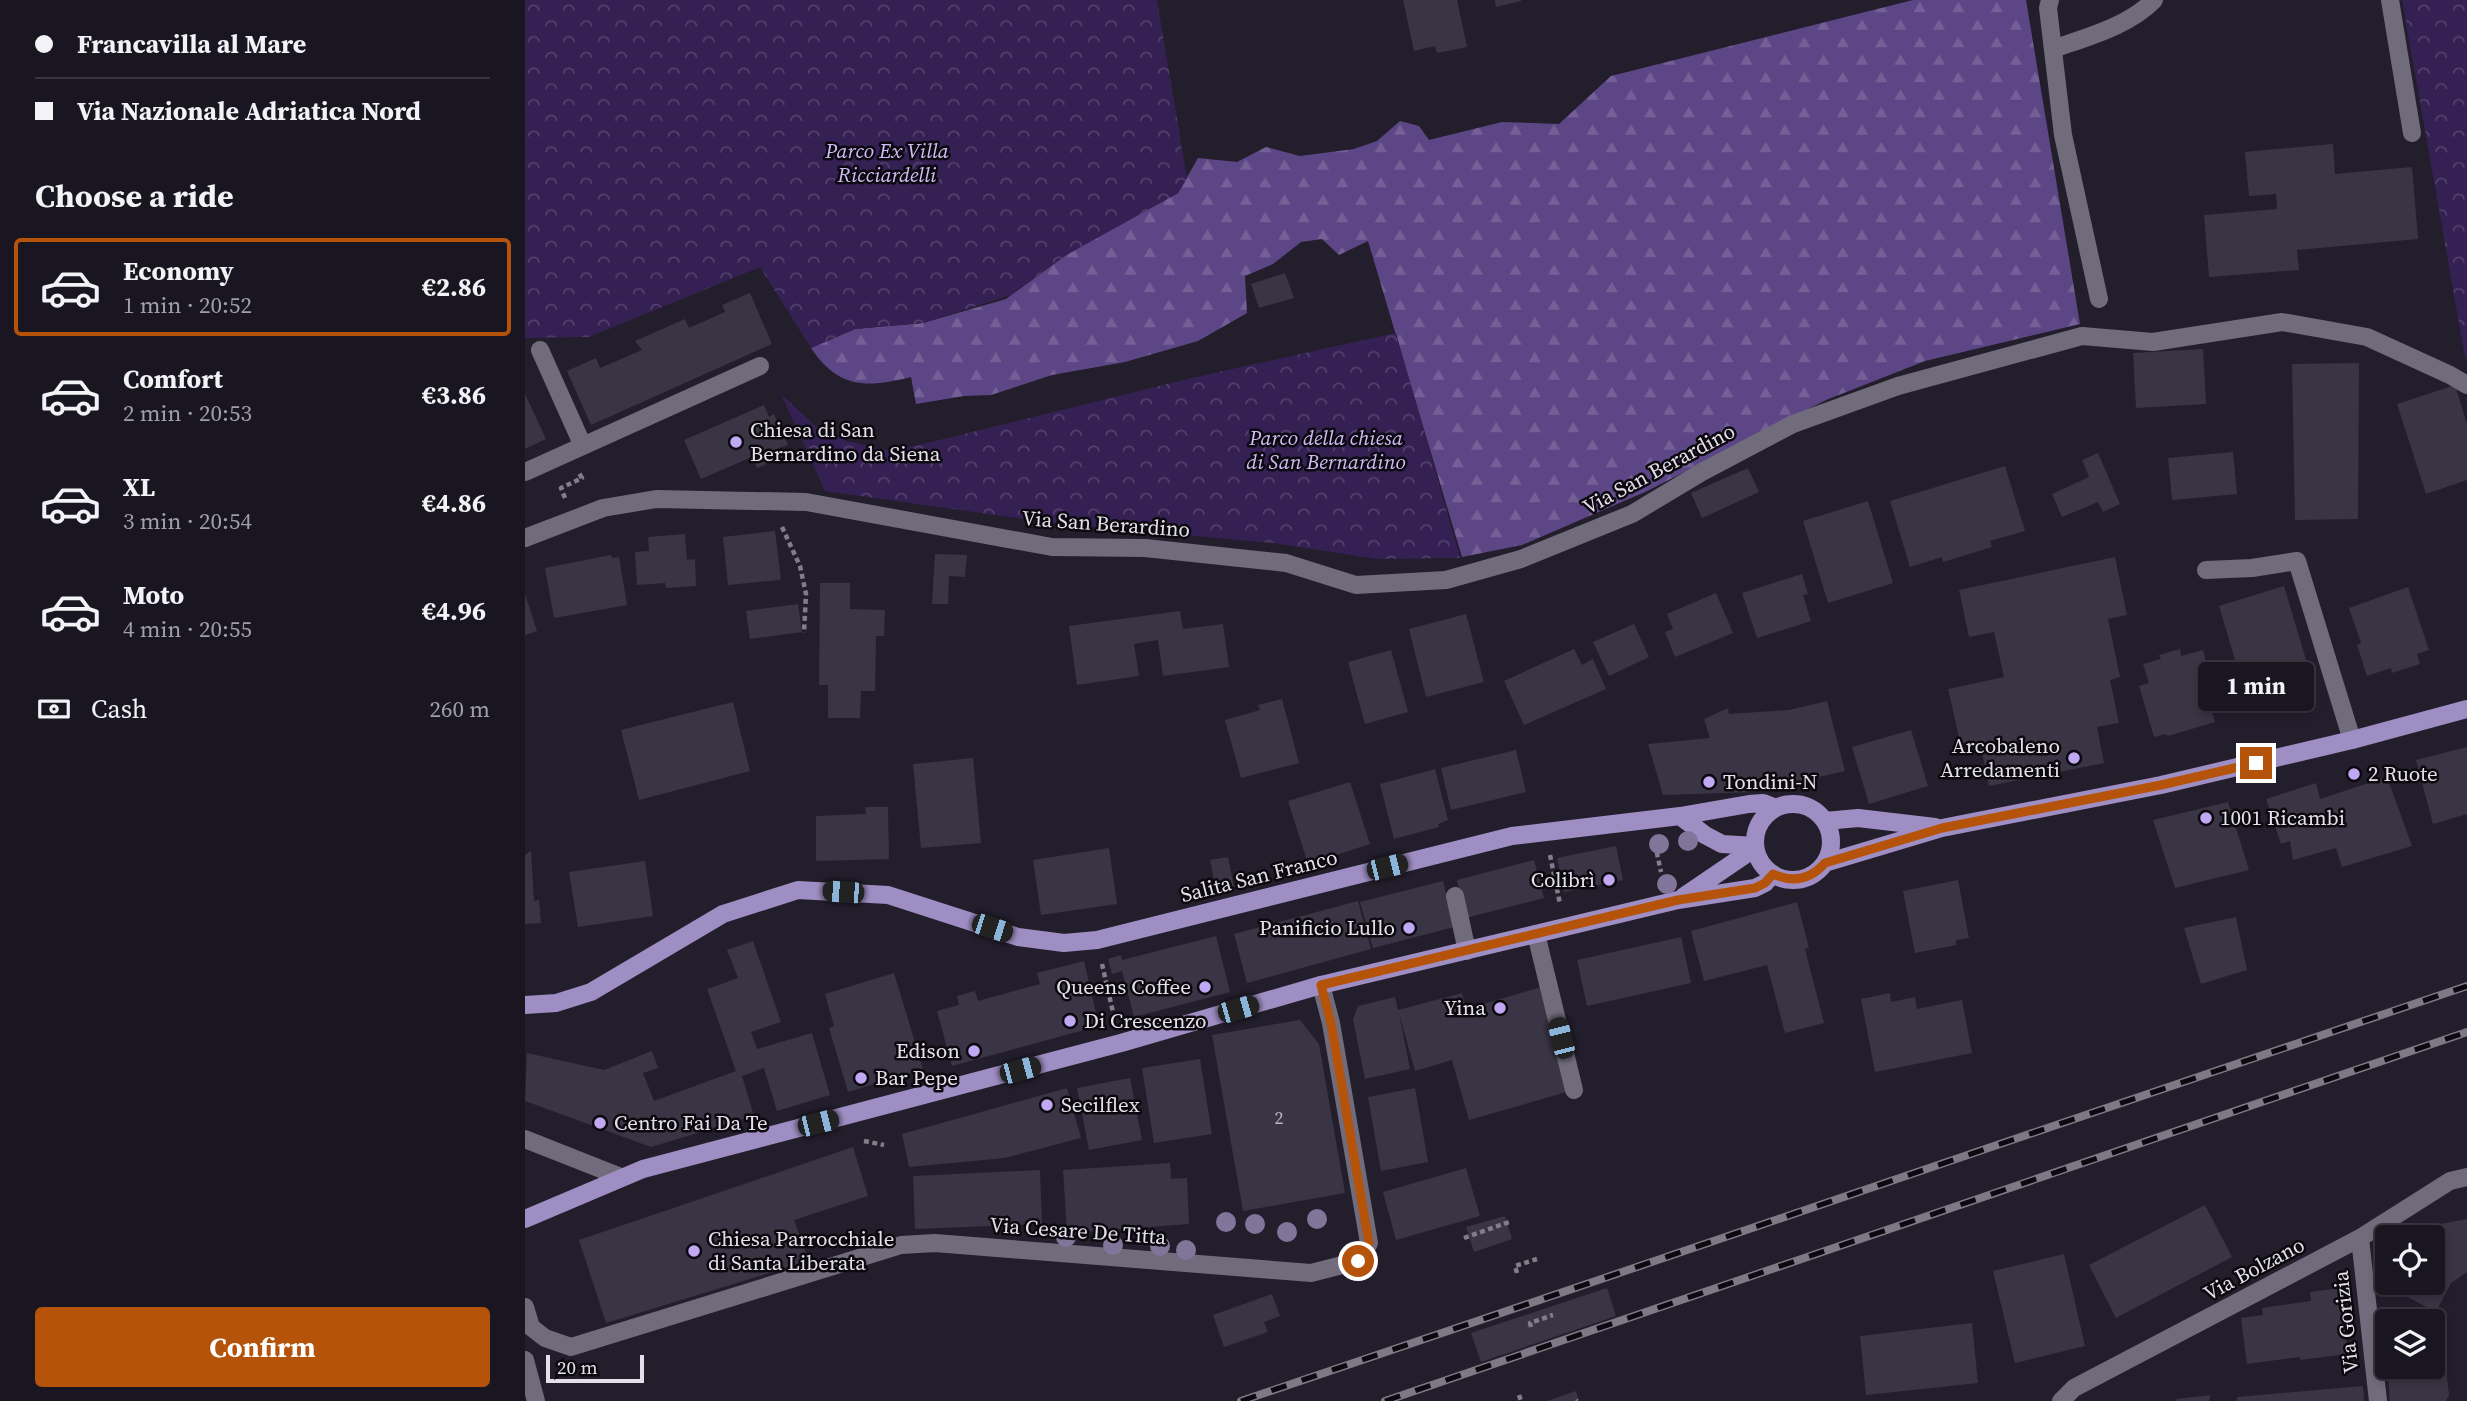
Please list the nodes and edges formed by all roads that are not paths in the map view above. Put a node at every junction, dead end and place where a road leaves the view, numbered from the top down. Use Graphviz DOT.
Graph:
graph roads {
  1 [pos="2050,0"];
  2 [pos="2154,0"];
  3 [pos="2390,0"];
  4 [pos="2053,50"];
  5 [pos="2412,134"];
  6 [pos="2099,299"];
  7 [pos="540,350"];
  8 [pos="760,366"];
  9 [pos="2467,385"];
  10 [pos="583,446"];
  11 [pos="525,472"];
  12 [pos="525,538"];
  13 [pos="2207,570"];
  14 [pos="2467,709"];
  15 [pos="2352,740"];
  16 [pos="1776,807"];
  17 [pos="1680,816"];
  18 [pos="1825,821"];
  19 [pos="1942,828"];
  20 [pos="1755,847"];
  21 [pos="1825,863"];
  22 [pos="1773,874"];
  23 [pos="1455,896"];
  24 [pos="1678,900"];
  25 [pos="1535,934"];
  26 [pos="1467,951"];
  27 [pos="1321,985"];
  28 [pos="525,1005"];
  29 [pos="1574,1090"];
  30 [pos="525,1139"];
  31 [pos="621,1177"];
  32 [pos="2467,1177"];
  33 [pos="525,1219"];
  34 [pos="2360,1238"];
  35 [pos="525,1307"];
  36 [pos="528,1328"];
  37 [pos="525,1360"];
  38 [pos="536,1401"];
  39 [pos="2061,1401"];
  40 [pos="2378,1401"];
  1 -- 4 [label="street"];
  2 -- 4 [label="street"];
  3 -- 5 [label="street"];
  4 -- 6 [label="street"];
  7 -- 10 [label="street"];
  8 -- 10 [label="street"];
  9 -- 12 [label="street, Via San Berardino"];
  10 -- 11 [label="street"];
  13 -- 15 [label="street"];
  14 -- 15 [label="main road"];
  15 -- 19 [label="main road"];
  16 -- 17 [label="main road, Salita San Franco"];
  16 -- 18 [label="main road"];
  16 -- 20 [label="main road"];
  17 -- 20 [label="main road"];
  17 -- 28 [label="main road, Salita San Franco"];
  18 -- 19 [label="main road"];
  18 -- 21 [label="main road"];
  19 -- 21 [label="main road"];
  20 -- 22 [label="main road"];
  20 -- 24 [label="main road"];
  21 -- 22 [label="main road"];
  22 -- 24 [label="main road"];
  23 -- 26 [label="street"];
  24 -- 25 [label="main road"];
  25 -- 26 [label="main road"];
  25 -- 29 [label="street"];
  26 -- 27 [label="main road"];
  27 -- 31 [label="main road"];
  27 -- 36 [label="street, Via Cesare De Titta"];
  30 -- 31 [label="street"];
  31 -- 33 [label="main road"];
  32 -- 34 [label="street, Via Bolzano"];
  34 -- 39 [label="street, Via Bolzano"];
  34 -- 40 [label="street, Via Gorizia"];
  35 -- 36 [label="street"];
  37 -- 38 [label="street"];
}
